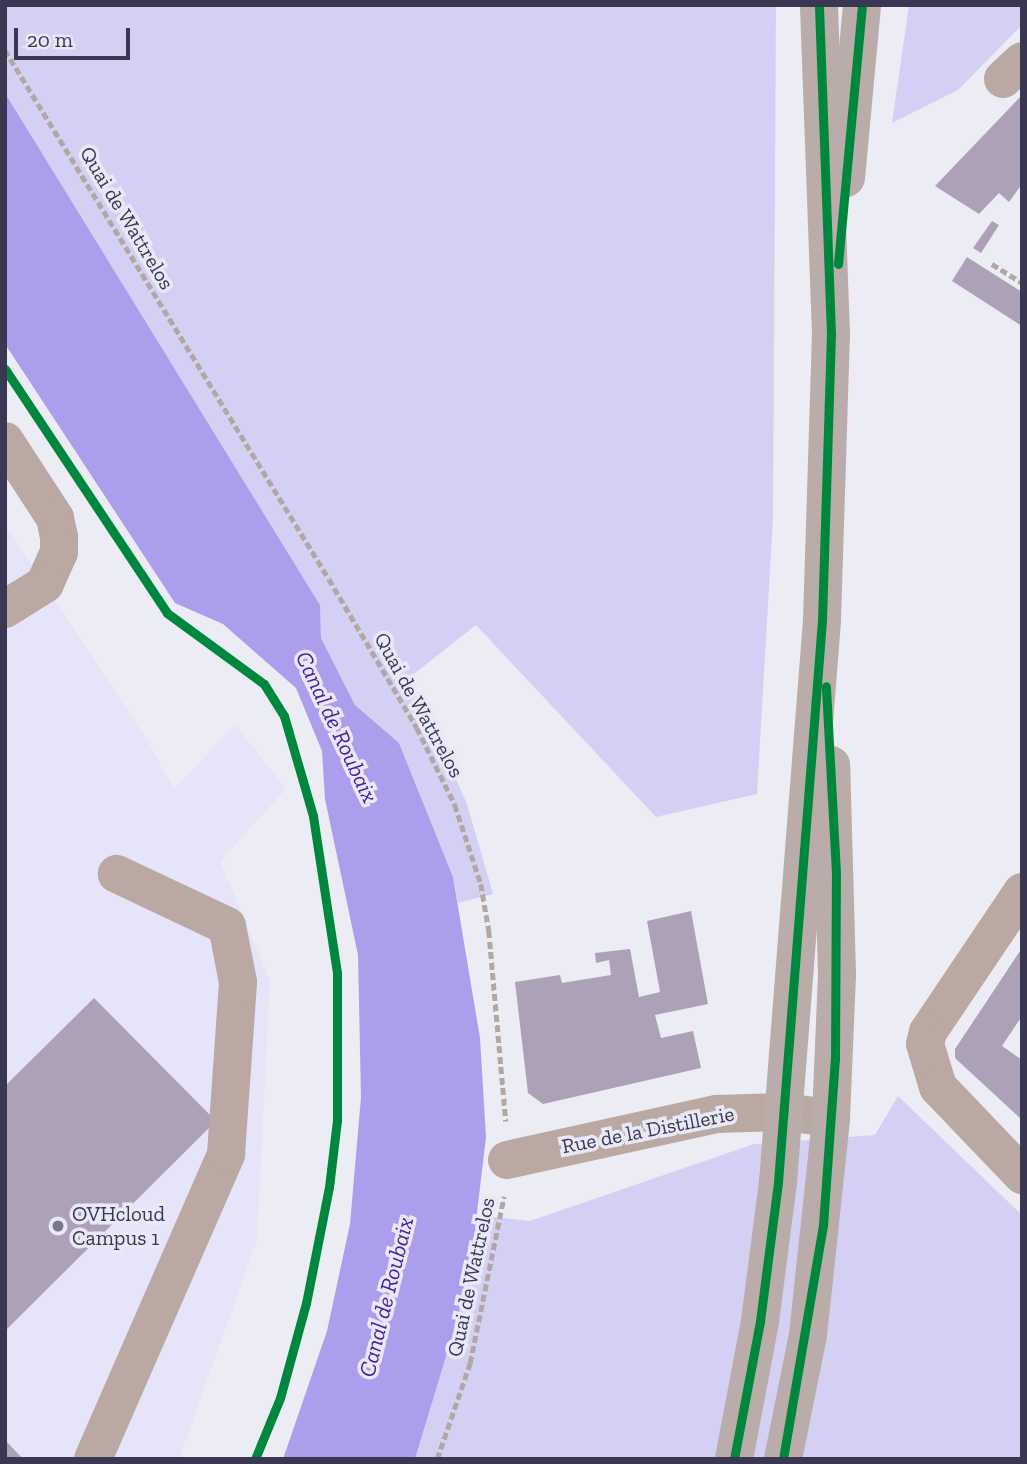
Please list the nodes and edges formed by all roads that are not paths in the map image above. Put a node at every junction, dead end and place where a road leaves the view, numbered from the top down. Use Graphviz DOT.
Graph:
graph roads {
  1 [pos="819,5"];
  2 [pos="862,5"];
  3 [pos="831,334"];
  4 [pos="5,441"];
  5 [pos="5,609"];
  6 [pos="822,620"];
  7 [pos="117,874"];
  8 [pos="1022,892"];
  9 [pos="784,1112"];
  10 [pos="831,1118"];
  11 [pos="507,1160"];
  12 [pos="1022,1175"];
  13 [pos="93,1459"];
  14 [pos="734,1459"];
  15 [pos="783,1459"];
  1 -- 3 [label="main road"];
  2 -- 3 [label="main road"];
  3 -- 6 [label="main road"];
  4 -- 5 [label="street"];
  6 -- 9 [label="main road"];
  6 -- 10 [label="main road"];
  7 -- 13 [label="street"];
  8 -- 12 [label="street"];
  9 -- 10 [label="street, Rue de la Distillerie"];
  9 -- 11 [label="street, Rue de la Distillerie"];
  9 -- 14 [label="main road"];
  10 -- 15 [label="main road"];
}
